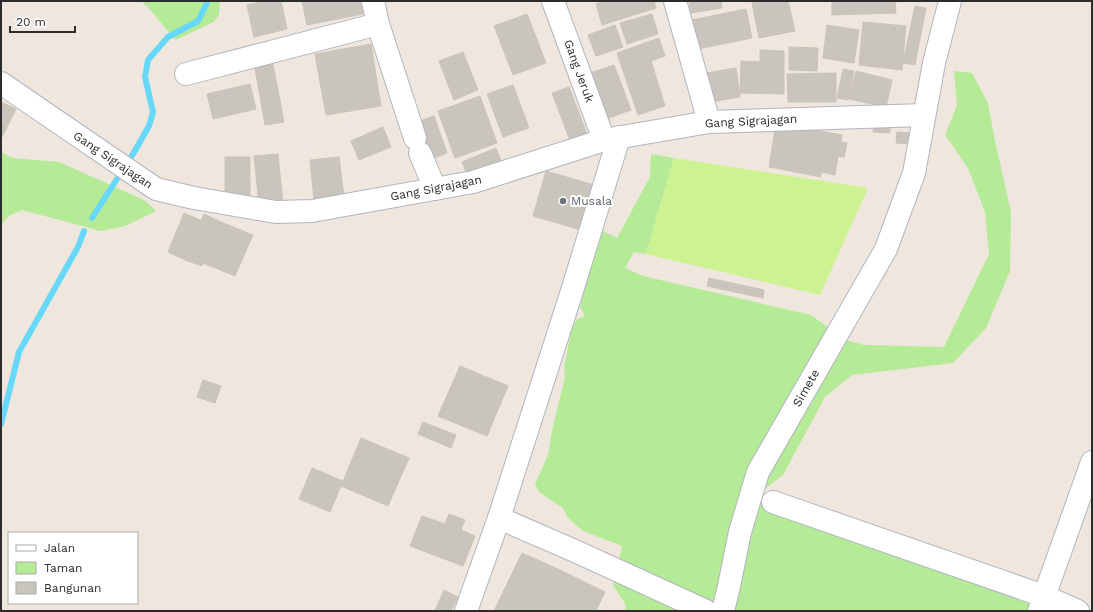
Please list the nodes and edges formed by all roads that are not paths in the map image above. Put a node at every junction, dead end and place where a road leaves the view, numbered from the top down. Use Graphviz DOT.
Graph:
graph roads {
  1 [pos="373,1"];
  2 [pos="553,1"];
  3 [pos="676,1"];
  4 [pos="950,1"];
  5 [pos="378,24"];
  6 [pos="186,74"];
  7 [pos="1,83"];
  8 [pos="924,115"];
  9 [pos="709,122"];
  10 [pos="611,138"];
  11 [pos="435,190"];
  12 [pos="1092,462"];
  13 [pos="773,502"];
  14 [pos="499,518"];
  15 [pos="1041,603"];
  16 [pos="466,611"];
  17 [pos="706,611"];
  18 [pos="722,611"];
  19 [pos="1078,611"];
  1 -- 5 [label="street"];
  2 -- 10 [label="street, Gang Jeruk"];
  3 -- 9 [label="street"];
  4 -- 8 [label="street, Simete"];
  5 -- 6 [label="street"];
  5 -- 11 [label="street"];
  7 -- 11 [label="street, Gang Sigrajagan"];
  8 -- 9 [label="street, Gang Sigrajagan"];
  8 -- 18 [label="street, Simete"];
  9 -- 10 [label="street, Gang Sigrajagan"];
  10 -- 11 [label="street, Gang Sigrajagan"];
  10 -- 14 [label="street"];
  12 -- 15 [label="street"];
  13 -- 15 [label="street"];
  14 -- 16 [label="street"];
  14 -- 17 [label="street"];
  15 -- 19 [label="street"];
}
